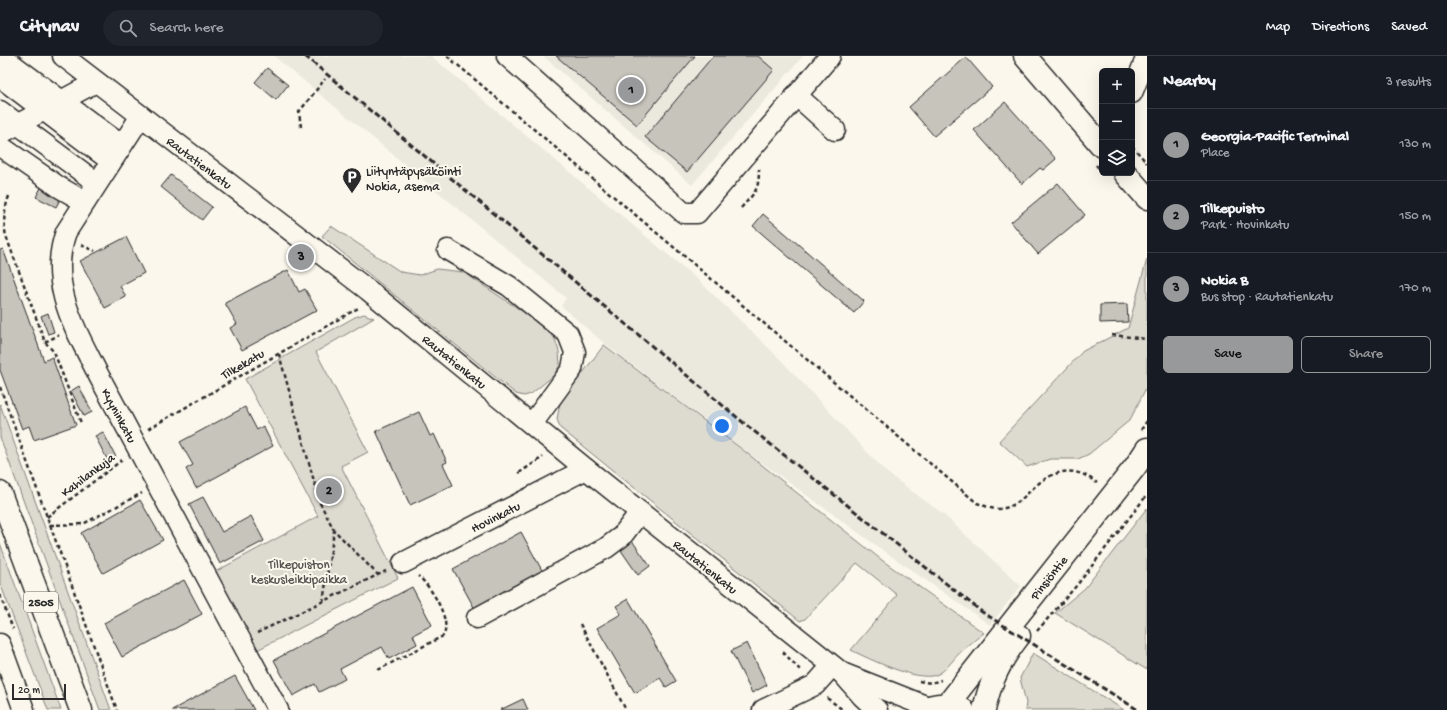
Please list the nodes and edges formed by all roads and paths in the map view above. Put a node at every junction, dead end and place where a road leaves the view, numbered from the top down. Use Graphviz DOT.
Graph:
graph roads {
  1 [pos="1,56"];
  2 [pos="63,56"];
  3 [pos="447,56"];
  4 [pos="507,56"];
  5 [pos="830,56"];
  6 [pos="1026,56"];
  7 [pos="1147,56"];
  8 [pos="0,77"];
  9 [pos="325,79"];
  10 [pos="96,82"];
  11 [pos="1135,86"];
  12 [pos="796,95"];
  13 [pos="61,100"];
  14 [pos="43,110"];
  15 [pos="0,111"];
  16 [pos="141,116"];
  17 [pos="18,124"];
  18 [pos="302,127"];
  19 [pos="835,130"];
  20 [pos="1099,142"];
  21 [pos="2,146"];
  22 [pos="1135,149"];
  23 [pos="116,153"];
  24 [pos="1147,163"];
  25 [pos="1128,176"];
  26 [pos="97,183"];
  27 [pos="9,196"];
  28 [pos="1147,198"];
  29 [pos="85,202"];
  30 [pos="448,250"];
  31 [pos="364,305"];
  32 [pos="1112,336"];
  33 [pos="1147,339"];
  34 [pos="279,354"];
  35 [pos="0,387"];
  36 [pos="81,422"];
  37 [pos="532,424"];
  38 [pos="135,444"];
  39 [pos="1147,449"];
  40 [pos="545,456"];
  41 [pos="586,469"];
  42 [pos="1147,471"];
  43 [pos="519,474"];
  44 [pos="1099,485"];
  45 [pos="146,490"];
  46 [pos="0,493"];
  47 [pos="1146,497"];
  48 [pos="640,512"];
  49 [pos="47,517"];
  50 [pos="50,524"];
  51 [pos="334,530"];
  52 [pos="403,563"];
  53 [pos="378,575"];
  54 [pos="323,602"];
  55 [pos="478,618"];
  56 [pos="580,624"];
  57 [pos="1035,634"];
  58 [pos="240,641"];
  59 [pos="0,644"];
  60 [pos="837,669"];
  61 [pos="378,670"];
  62 [pos="5,672"];
  63 [pos="945,678"];
  64 [pos="915,681"];
  65 [pos="940,708"];
  66 [pos="24,710"];
  67 [pos="81,710"];
  68 [pos="117,710"];
  69 [pos="278,710"];
  70 [pos="626,710"];
  71 [pos="763,710"];
  72 [pos="877,710"];
  73 [pos="984,710"];
  1 -- 13 [label="street"];
  2 -- 10 [label="street, Rautatienkatu"];
  3 -- 44 [label="path"];
  4 -- 12 [label="street"];
  5 -- 12 [label="street"];
  6 -- 20 [label="main road"];
  7 -- 11 [label="street"];
  8 -- 14 [label="street"];
  9 -- 18 [label="path"];
  10 -- 13 [label="street"];
  10 -- 16 [label="street, Rautatienkatu"];
  12 -- 19 [label="street"];
  13 -- 14 [label="street"];
  13 -- 23 [label="street"];
  14 -- 17 [label="street"];
  14 -- 23 [label="street"];
  15 -- 17 [label="street"];
  16 -- 23 [label="street, Kyyninkatu"];
  16 -- 37 [label="street, Rautatienkatu"];
  17 -- 21 [label="street"];
  17 -- 26 [label="street"];
  21 -- 29 [label="street"];
  22 -- 24 [label="path"];
  23 -- 26 [label="street, Kyyninkatu"];
  25 -- 28 [label="main road"];
  26 -- 29 [label="street, Kyyninkatu"];
  27 -- 36 [label="path"];
  29 -- 38 [label="street, Kyyninkatu"];
  30 -- 37 [label="street"];
  31 -- 34 [label="path, Tilkekatu"];
  32 -- 33 [label="path"];
  34 -- 38 [label="path, Tilkekatu"];
  34 -- 51 [label="path"];
  35 -- 49 [label="path"];
  37 -- 41 [label="street, Rautatienkatu"];
  38 -- 49 [label="path, Kahilankuja"];
  38 -- 58 [label="street, Kyyninkatu"];
  39 -- 65 [label="main road, Pinsiöntie"];
  40 -- 43 [label="path"];
  41 -- 48 [label="street, Rautatienkatu"];
  41 -- 52 [label="street, Hovinkatu"];
  42 -- 73 [label="main road, Pinsiöntie"];
  45 -- 50 [label="path"];
  46 -- 67 [label="main road, 2505"];
  47 -- 57 [label="path"];
  48 -- 55 [label="street"];
  48 -- 60 [label="street, Rautatienkatu"];
  49 -- 50 [label="path"];
  50 -- 68 [label="path"];
  51 -- 53 [label="path"];
  51 -- 54 [label="path"];
  52 -- 53 [label="path"];
  52 -- 61 [label="path"];
  53 -- 54 [label="path"];
  54 -- 58 [label="path"];
  56 -- 70 [label="path"];
  58 -- 69 [label="street, Kyyninkatu"];
  59 -- 62 [label="street"];
  60 -- 65 [label="street, Rautatienkatu"];
  60 -- 71 [label="street"];
  60 -- 72 [label="street, Rautatienkatu"];
  62 -- 66 [label="street"];
  63 -- 64 [label="path"];
}
